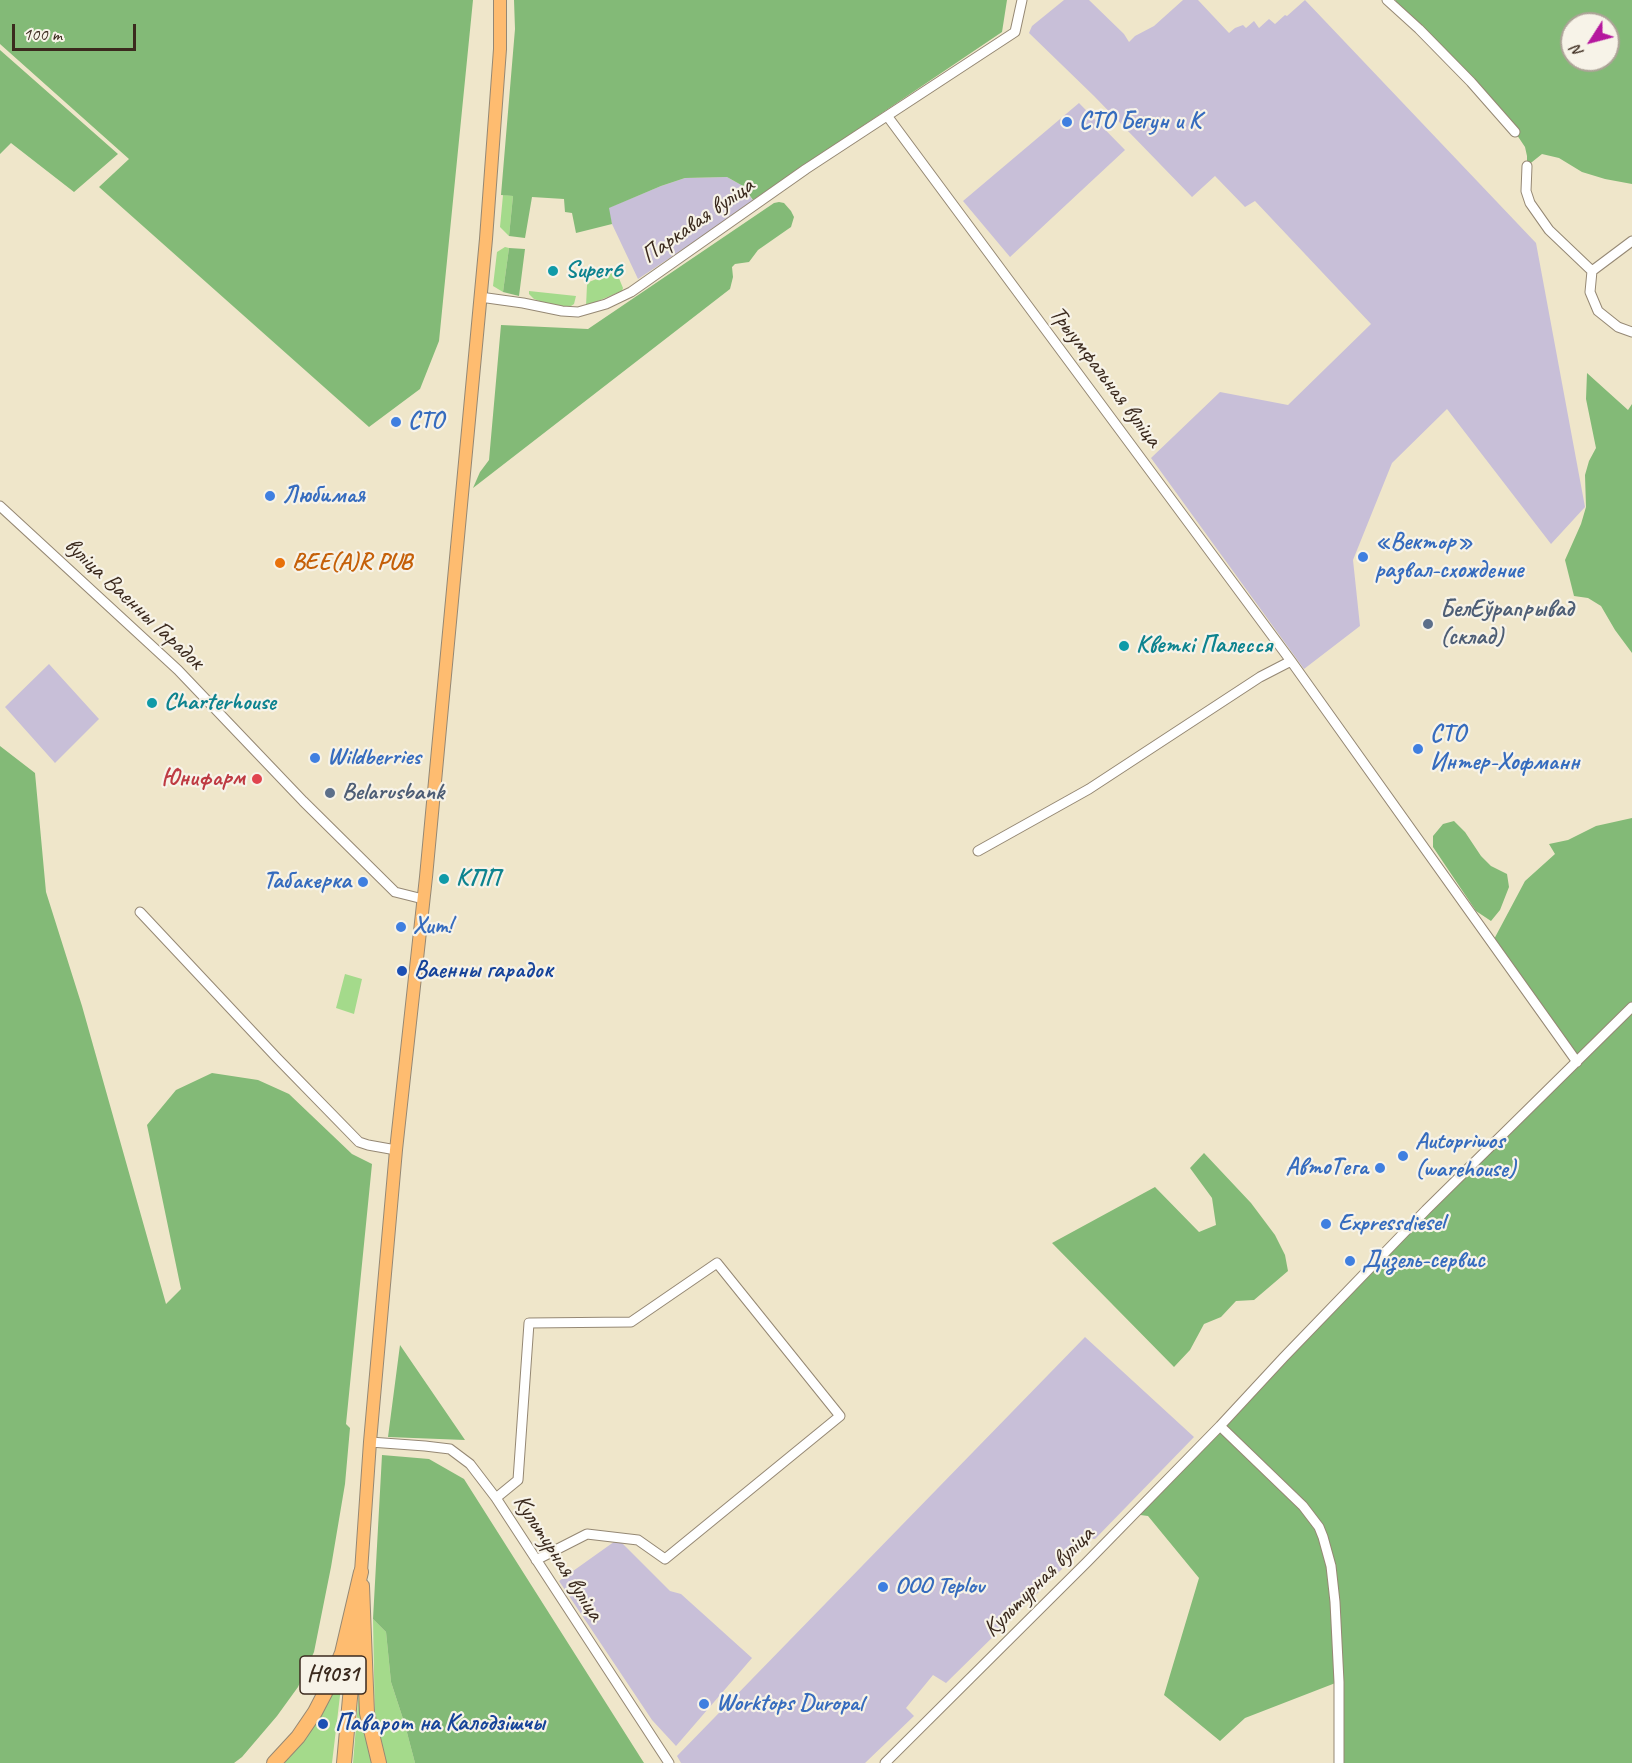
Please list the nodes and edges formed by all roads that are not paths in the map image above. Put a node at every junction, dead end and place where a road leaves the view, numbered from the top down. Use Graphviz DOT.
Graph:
graph roads {
  1 [pos="500,0"];
  2 [pos="1022,0"];
  3 [pos="1387,0"];
  4 [pos="888,117"];
  5 [pos="1515,132"];
  6 [pos="1527,166"];
  7 [pos="1632,241"];
  8 [pos="1592,271"];
  9 [pos="480,297"];
  10 [pos="1632,332"];
  11 [pos="0,506"];
  12 [pos="1291,661"];
  13 [pos="978,851"];
  14 [pos="423,899"];
  15 [pos="141,912"];
  16 [pos="1632,1007"];
  17 [pos="1577,1062"];
  18 [pos="396,1150"];
  19 [pos="1220,1426"];
  20 [pos="370,1442"];
  21 [pos="496,1498"];
  22 [pos="536,1560"];
  23 [pos="362,1572"];
  24 [pos="274,1763"];
  25 [pos="344,1763"];
  26 [pos="379,1763"];
  27 [pos="669,1763"];
  28 [pos="885,1763"];
  29 [pos="1339,1763"];
  1 -- 9 [label="main road, Н9031"];
  2 -- 4 [label="street, Паркавая вуліца"];
  3 -- 5 [label="street"];
  4 -- 9 [label="street, Паркавая вуліца"];
  4 -- 12 [label="street, Трыумфальная вуліца"];
  6 -- 8 [label="street"];
  7 -- 8 [label="street"];
  8 -- 10 [label="street"];
  9 -- 14 [label="main road, Н9031"];
  11 -- 14 [label="street, вуліца Ваенны Гарадок"];
  12 -- 13 [label="street"];
  12 -- 17 [label="street, Трыумфальная вуліца"];
  14 -- 18 [label="main road, Н9031"];
  15 -- 18 [label="street"];
  16 -- 17 [label="street, Культурная вуліца"];
  17 -- 19 [label="street, Культурная вуліца"];
  18 -- 20 [label="main road, Н9031"];
  19 -- 28 [label="street, Культурная вуліца"];
  19 -- 29 [label="street"];
  20 -- 21 [label="street, Культурная вуліца"];
  20 -- 23 [label="main road, Н9031"];
  21 -- 22 [label="street, Культурная вуліца"];
  21 -- 22 [label="street"];
  22 -- 27 [label="street, Культурная вуліца"];
  23 -- 24 [label="highway, Н9031"];
  23 -- 25 [label="highway, Н9031"];
  23 -- 26 [label="highway, Н9031"];
}
